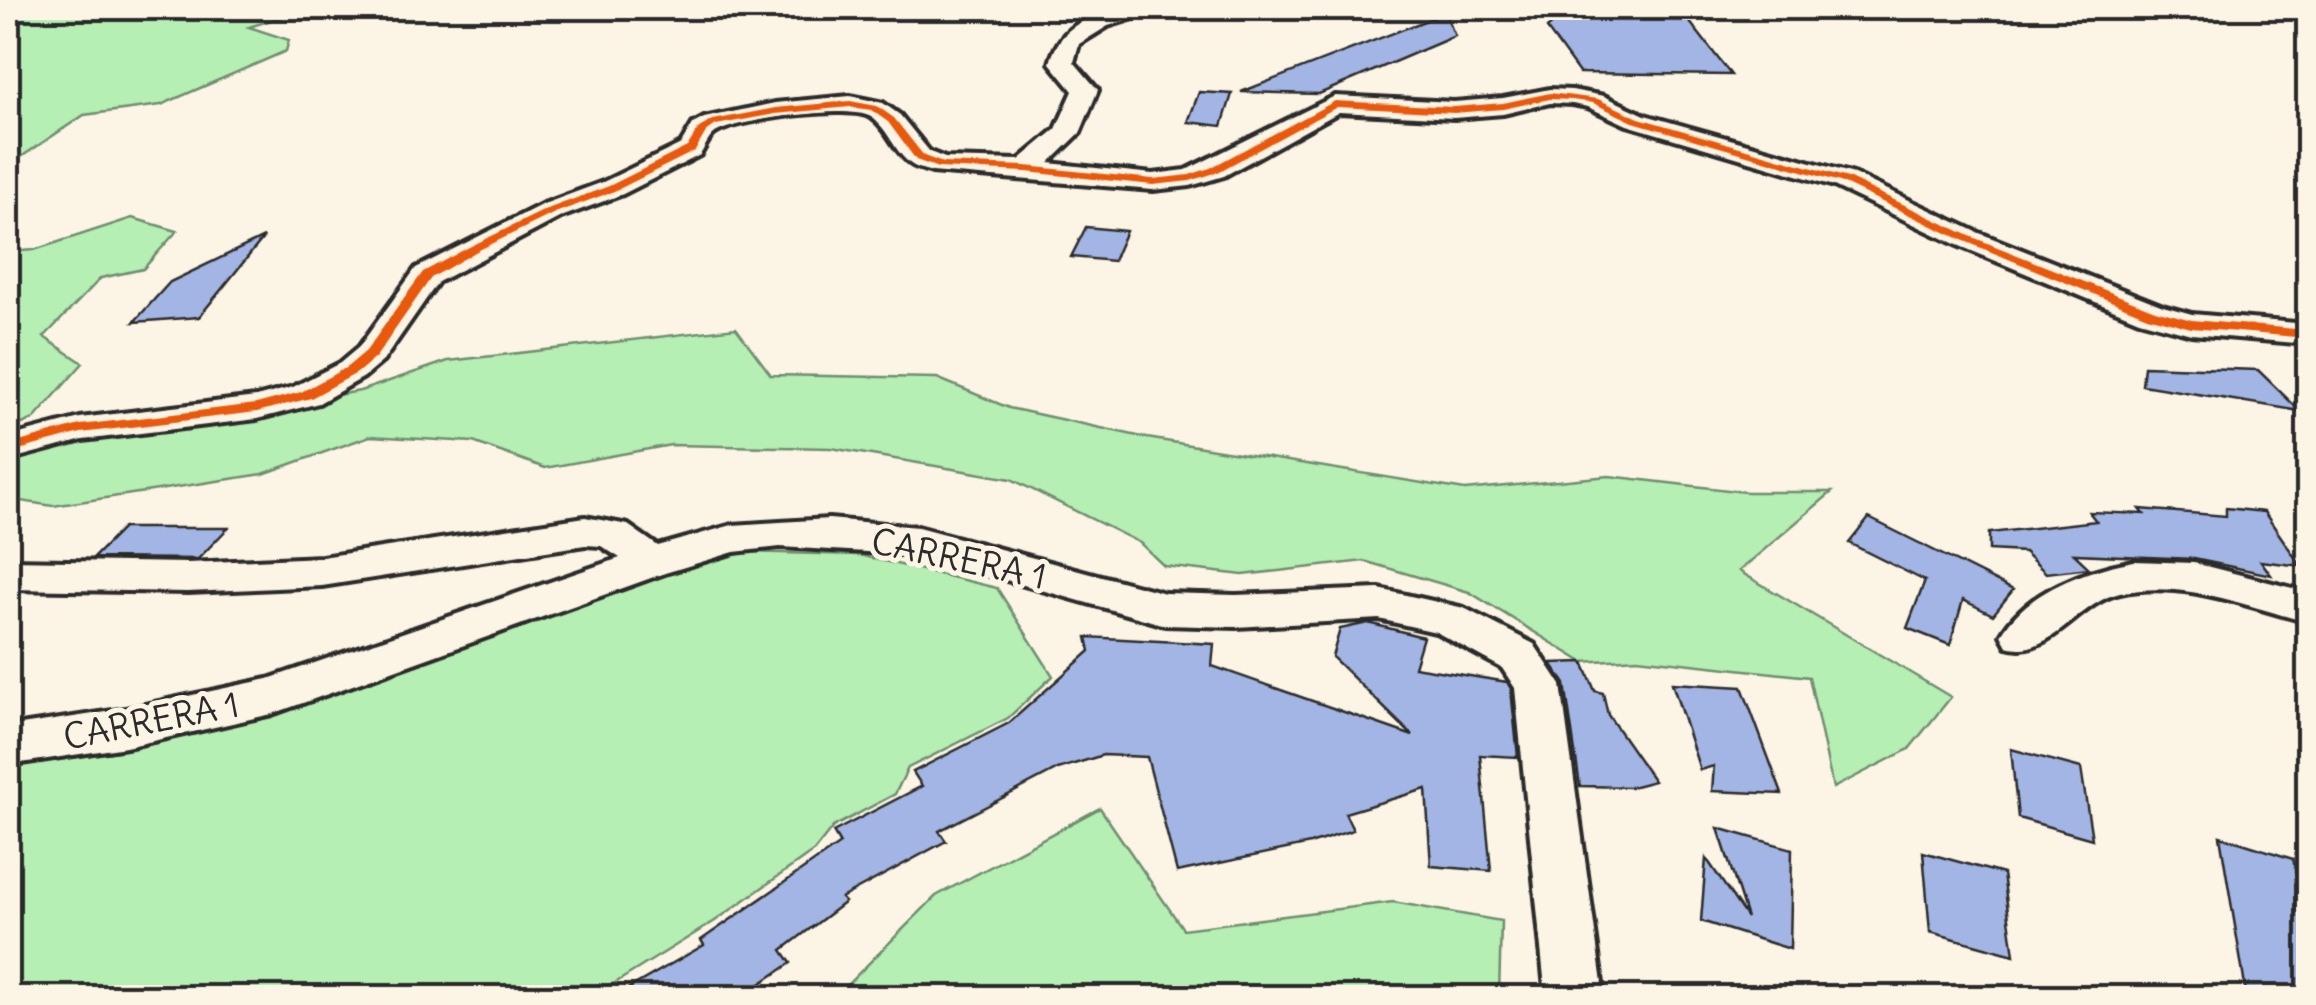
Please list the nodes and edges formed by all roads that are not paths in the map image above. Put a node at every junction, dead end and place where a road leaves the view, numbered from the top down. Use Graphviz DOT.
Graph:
graph roads {
  1 [pos="1142,8"];
  2 [pos="1026,169"];
  3 [pos="2308,334"];
  4 [pos="8,449"];
  5 [pos="650,564"];
  6 [pos="8,574"];
  7 [pos="2308,607"];
  8 [pos="2023,635"];
  9 [pos="8,746"];
  10 [pos="1575,998"];
  1 -- 2 [label="street"];
  2 -- 3 [label="street"];
  2 -- 4 [label="street"];
  5 -- 6 [label="street"];
  5 -- 9 [label="street, CARRERA 1"];
  5 -- 10 [label="street, CARRERA 1"];
  7 -- 8 [label="street"];
}
